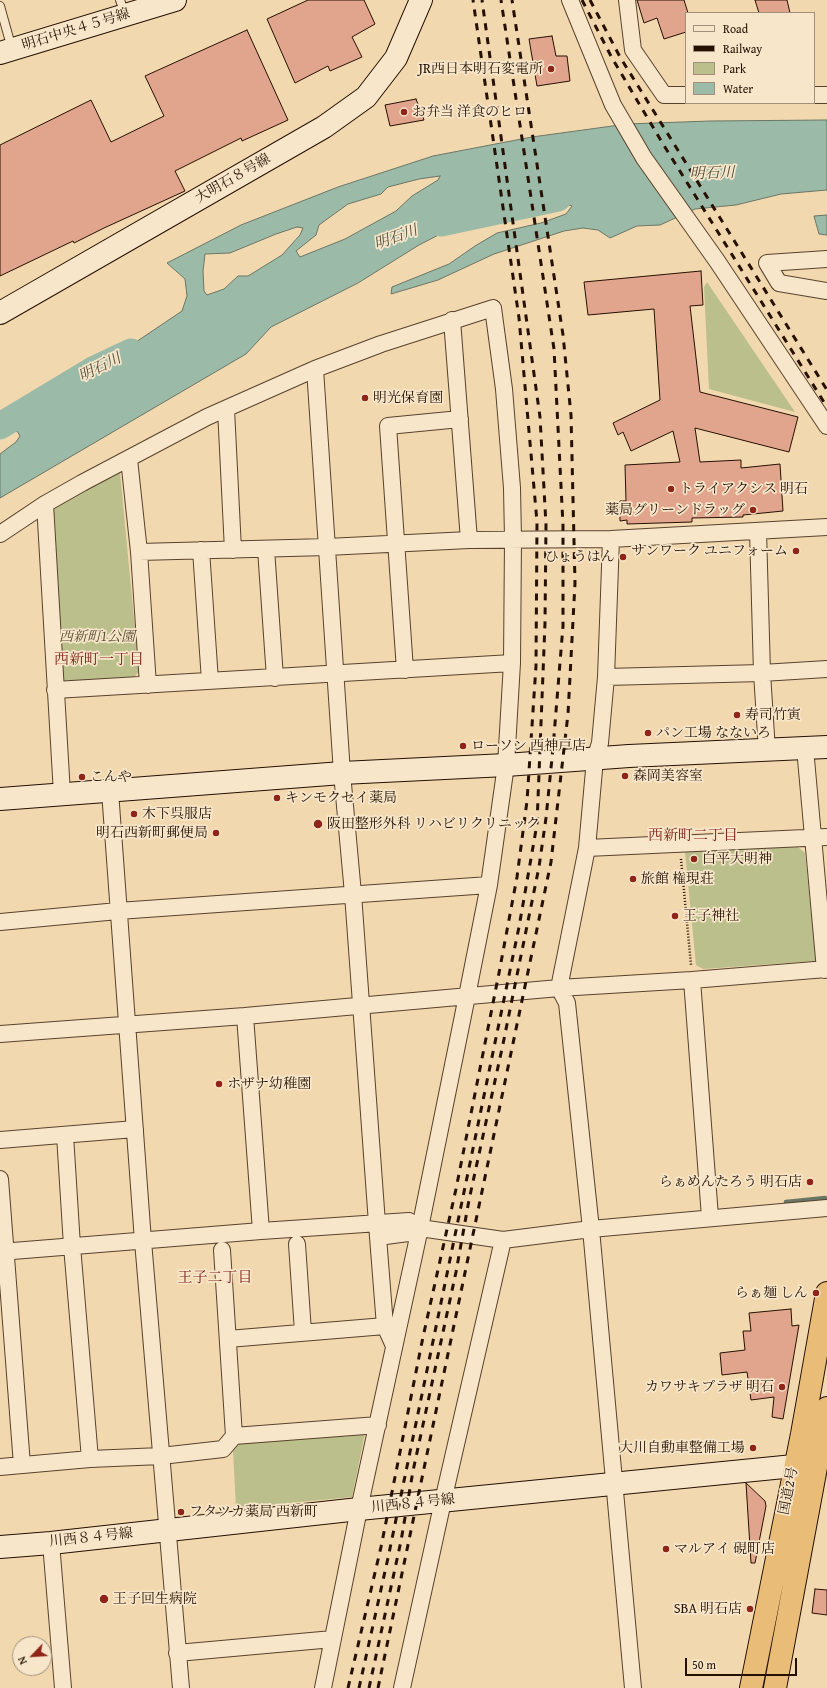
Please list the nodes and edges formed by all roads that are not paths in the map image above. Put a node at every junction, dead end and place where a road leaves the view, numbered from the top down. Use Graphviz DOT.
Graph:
graph roads {
  1 [pos="175,0"];
  2 [pos="421,0"];
  3 [pos="570,0"];
  4 [pos="627,0"];
  5 [pos="0,6"];
  6 [pos="122,8"];
  7 [pos="6,51"];
  8 [pos="685,95"];
  9 [pos="815,95"];
  10 [pos="827,95"];
  11 [pos="827,259"];
  12 [pos="827,291"];
  13 [pos="0,313"];
  14 [pos="452,320"];
  15 [pos="315,369"];
  16 [pos="226,409"];
  17 [pos="460,419"];
  18 [pos="827,426"];
  19 [pos="128,458"];
  20 [pos="45,504"];
  21 [pos="827,527"];
  22 [pos="758,531"];
  23 [pos="0,534"];
  24 [pos="513,539"];
  25 [pos="610,539"];
  26 [pos="469,540"];
  27 [pos="395,544"];
  28 [pos="326,547"];
  29 [pos="266,549"];
  30 [pos="201,550"];
  31 [pos="233,550"];
  32 [pos="139,552"];
  33 [pos="512,663"];
  34 [pos="827,669"];
  35 [pos="404,670"];
  36 [pos="762,673"];
  37 [pos="336,674"];
  38 [pos="606,677"];
  39 [pos="275,678"];
  40 [pos="210,681"];
  41 [pos="148,685"];
  42 [pos="55,690"];
  43 [pos="827,747"];
  44 [pos="805,748"];
  45 [pos="766,751"];
  46 [pos="595,759"];
  47 [pos="506,765"];
  48 [pos="342,773"];
  49 [pos="110,791"];
  50 [pos="62,794"];
  51 [pos="0,799"];
  52 [pos="820,838"];
  53 [pos="587,848"];
  54 [pos="489,885"];
  55 [pos="353,894"];
  56 [pos="118,912"];
  57 [pos="0,922"];
  58 [pos="826,969"];
  59 [pos="692,980"];
  60 [pos="559,988"];
  61 [pos="467,996"];
  62 [pos="361,1005"];
  63 [pos="245,1016"];
  64 [pos="126,1024"];
  65 [pos="0,1034"];
  66 [pos="135,1129"];
  67 [pos="65,1135"];
  68 [pos="0,1140"];
  69 [pos="0,1178"];
  70 [pos="827,1208"];
  71 [pos="710,1217"];
  72 [pos="420,1228"];
  73 [pos="591,1228"];
  74 [pos="377,1230"];
  75 [pos="261,1231"];
  76 [pos="503,1240"];
  77 [pos="143,1241"];
  78 [pos="297,1244"];
  79 [pos="72,1246"];
  80 [pos="222,1250"];
  81 [pos="3,1252"];
  82 [pos="827,1293"];
  83 [pos="385,1326"];
  84 [pos="303,1332"];
  85 [pos="228,1339"];
  86 [pos="394,1346"];
  87 [pos="827,1408"];
  88 [pos="378,1425"];
  89 [pos="234,1436"];
  90 [pos="161,1456"];
  91 [pos="90,1459"];
  92 [pos="22,1465"];
  93 [pos="822,1465"];
  94 [pos="794,1466"];
  95 [pos="0,1467"];
  96 [pos="614,1484"];
  97 [pos="443,1501"];
  98 [pos="359,1509"];
  99 [pos="166,1530"];
  100 [pos="51,1543"];
  101 [pos="0,1547"];
  102 [pos="333,1639"];
  103 [pos="177,1653"];
  104 [pos="63,1688"];
  105 [pos="181,1688"];
  106 [pos="323,1688"];
  107 [pos="402,1688"];
  108 [pos="633,1688"];
  109 [pos="751,1688"];
  110 [pos="775,1688"];
  1 -- 6 [label="street, 明石中央４５号線"];
  2 -- 13 [label="street, 大明石８号線"];
  3 -- 18 [label="street"];
  4 -- 8 [label="street"];
  5 -- 7 [label="lane"];
  6 -- 7 [label="street, 明石中央４５号線"];
  9 -- 10 [label="street"];
  11 -- 12 [label="street"];
  14 -- 15 [label="street"];
  14 -- 17 [label="street"];
  14 -- 24 [label="street"];
  15 -- 16 [label="street"];
  15 -- 28 [label="street"];
  16 -- 19 [label="street"];
  16 -- 31 [label="street"];
  17 -- 26 [label="street"];
  17 -- 27 [label="street"];
  19 -- 20 [label="street"];
  19 -- 32 [label="street"];
  20 -- 23 [label="street"];
  20 -- 42 [label="street"];
  21 -- 22 [label="street"];
  22 -- 25 [label="street"];
  22 -- 36 [label="street"];
  24 -- 25 [label="street"];
  24 -- 26 [label="street"];
  24 -- 33 [label="street"];
  25 -- 38 [label="street"];
  26 -- 27 [label="street"];
  27 -- 28 [label="street"];
  27 -- 35 [label="street"];
  28 -- 29 [label="street"];
  28 -- 37 [label="street"];
  29 -- 31 [label="street"];
  29 -- 39 [label="street"];
  30 -- 31 [label="street"];
  30 -- 32 [label="street"];
  30 -- 40 [label="street"];
  32 -- 41 [label="street"];
  33 -- 35 [label="street"];
  33 -- 47 [label="street"];
  34 -- 36 [label="street"];
  35 -- 37 [label="street"];
  36 -- 38 [label="street"];
  36 -- 45 [label="street"];
  37 -- 39 [label="street"];
  37 -- 48 [label="street"];
  38 -- 46 [label="street"];
  39 -- 40 [label="street"];
  40 -- 41 [label="street"];
  41 -- 42 [label="street"];
  42 -- 50 [label="street"];
  43 -- 44 [label="street"];
  44 -- 45 [label="street"];
  44 -- 52 [label="street"];
  45 -- 46 [label="street"];
  46 -- 47 [label="street"];
  46 -- 53 [label="street"];
  47 -- 48 [label="street"];
  47 -- 54 [label="street"];
  48 -- 49 [label="street"];
  48 -- 55 [label="street"];
  49 -- 50 [label="street"];
  49 -- 56 [label="street"];
  50 -- 51 [label="street"];
  52 -- 53 [label="street"];
  52 -- 58 [label="street"];
  53 -- 60 [label="street"];
  54 -- 55 [label="street"];
  54 -- 61 [label="street"];
  55 -- 56 [label="street"];
  55 -- 62 [label="street"];
  56 -- 57 [label="street"];
  56 -- 64 [label="street"];
  58 -- 59 [label="street"];
  59 -- 60 [label="street"];
  59 -- 71 [label="street"];
  60 -- 61 [label="street"];
  60 -- 73 [label="street"];
  61 -- 62 [label="street"];
  61 -- 72 [label="street"];
  62 -- 63 [label="street"];
  62 -- 74 [label="street"];
  63 -- 64 [label="street"];
  63 -- 75 [label="street"];
  64 -- 65 [label="street"];
  64 -- 66 [label="street"];
  66 -- 67 [label="street"];
  66 -- 77 [label="street"];
  67 -- 68 [label="street"];
  67 -- 79 [label="street"];
  69 -- 81 [label="street"];
  70 -- 71 [label="street"];
  71 -- 73 [label="street"];
  72 -- 74 [label="street"];
  72 -- 76 [label="street"];
  72 -- 86 [label="street"];
  73 -- 76 [label="street"];
  73 -- 96 [label="street"];
  74 -- 75 [label="street"];
  74 -- 83 [label="street"];
  75 -- 77 [label="street"];
  76 -- 97 [label="street"];
  77 -- 79 [label="street"];
  77 -- 90 [label="street"];
  78 -- 84 [label="street"];
  79 -- 81 [label="street"];
  79 -- 91 [label="street"];
  80 -- 85 [label="street"];
  81 -- 92 [label="street"];
  82 -- 94 [label="highway, 国道2号"];
  83 -- 84 [label="street"];
  83 -- 86 [label="street"];
  84 -- 85 [label="street"];
  85 -- 89 [label="street"];
  86 -- 88 [label="street"];
  87 -- 93 [label="highway, 国道2号"];
  88 -- 89 [label="street"];
  88 -- 98 [label="street"];
  89 -- 90 [label="street"];
  90 -- 91 [label="street"];
  90 -- 99 [label="street"];
  91 -- 92 [label="street"];
  92 -- 95 [label="street"];
  93 -- 94 [label="street, 川西８４号線"];
  93 -- 110 [label="highway, 国道2号"];
  94 -- 96 [label="street, 川西８４号線"];
  94 -- 109 [label="highway, 国道2号"];
  96 -- 97 [label="street, 川西８４号線"];
  96 -- 108 [label="street"];
  97 -- 98 [label="street, 川西８４号線"];
  97 -- 107 [label="street"];
  98 -- 99 [label="street, 川西８４号線"];
  98 -- 102 [label="street"];
  99 -- 100 [label="street, 川西８４号線"];
  99 -- 103 [label="street"];
  100 -- 101 [label="street, 川西８４号線"];
  100 -- 104 [label="street"];
  102 -- 103 [label="street"];
  102 -- 106 [label="street"];
  103 -- 105 [label="street"];
}
